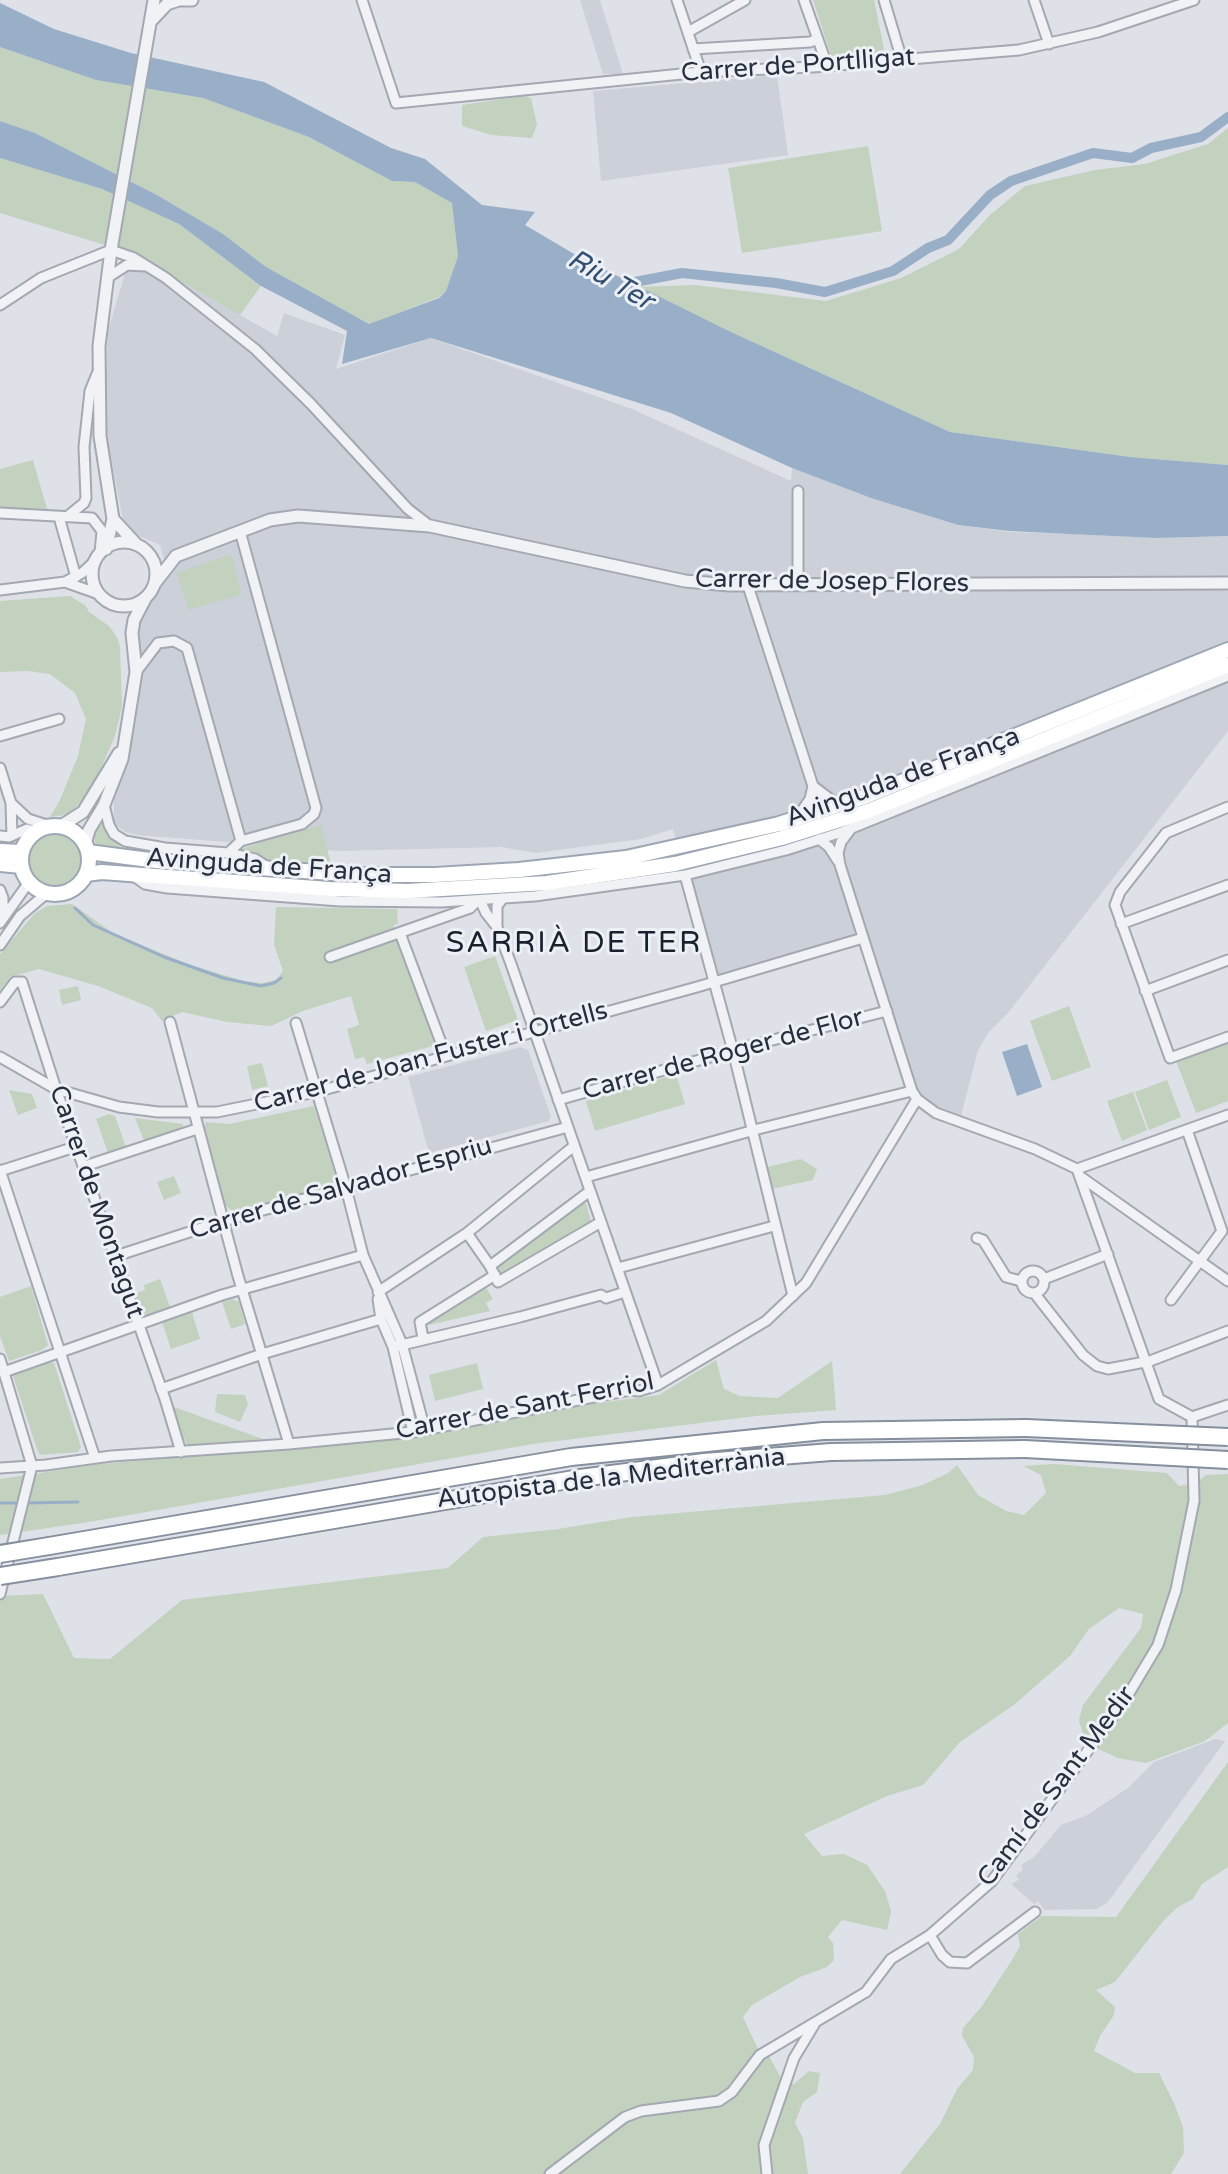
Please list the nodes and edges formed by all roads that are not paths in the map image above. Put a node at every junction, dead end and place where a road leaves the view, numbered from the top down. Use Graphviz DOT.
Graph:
graph roads {
  1 [pos="143,0"];
  2 [pos="154,0"];
  3 [pos="179,0"];
  4 [pos="192,0"];
  5 [pos="362,0"];
  6 [pos="677,0"];
  7 [pos="745,0"];
  8 [pos="804,0"];
  9 [pos="884,0"];
  10 [pos="1034,0"];
  11 [pos="1194,0"];
  12 [pos="151,17"];
  13 [pos="688,32"];
  14 [pos="818,39"];
  15 [pos="1049,44"];
  16 [pos="693,49"];
  17 [pos="902,60"];
  18 [pos="827,65"];
  19 [pos="701,72"];
  20 [pos="112,245"];
  21 [pos="148,267"];
  22 [pos="107,278"];
  23 [pos="0,305"];
  24 [pos="97,374"];
  25 [pos="798,491"];
  26 [pos="402,503"];
  27 [pos="0,513"];
  28 [pos="63,516"];
  29 [pos="113,519"];
  30 [pos="392,523"];
  31 [pos="430,526"];
  32 [pos="240,531"];
  33 [pos="140,548"];
  34 [pos="100,555"];
  35 [pos="176,556"];
  36 [pos="76,577"];
  37 [pos="65,582"];
  38 [pos="155,583"];
  39 [pos="1228,583"];
  40 [pos="798,585"];
  41 [pos="748,586"];
  42 [pos="0,590"];
  43 [pos="102,597"];
  44 [pos="145,599"];
  45 [pos="132,633"];
  46 [pos="1228,650"];
  47 [pos="1228,665"];
  48 [pos="136,672"];
  49 [pos="1228,676"];
  50 [pos="59,719"];
  51 [pos="0,736"];
  52 [pos="123,746"];
  53 [pos="0,768"];
  54 [pos="813,786"];
  55 [pos="11,803"];
  56 [pos="845,804"];
  57 [pos="104,805"];
  58 [pos="1228,807"];
  59 [pos="795,819"];
  60 [pos="55,826"];
  61 [pos="850,829"];
  62 [pos="35,831"];
  63 [pos="0,836"];
  64 [pos="12,836"];
  65 [pos="819,839"];
  66 [pos="241,841"];
  67 [pos="165,848"];
  68 [pos="87,849"];
  69 [pos="0,851"];
  70 [pos="228,853"];
  71 [pos="133,858"];
  72 [pos="21,859"];
  73 [pos="0,864"];
  74 [pos="840,864"];
  75 [pos="272,870"];
  76 [pos="128,873"];
  77 [pos="86,874"];
  78 [pos="685,875"];
  79 [pos="29,882"];
  80 [pos="1228,885"];
  81 [pos="0,890"];
  82 [pos="47,893"];
  83 [pos="503,898"];
  84 [pos="479,900"];
  85 [pos="1,921"];
  86 [pos="1121,924"];
  87 [pos="497,927"];
  88 [pos="400,933"];
  89 [pos="863,938"];
  90 [pos="0,945"];
  91 [pos="330,957"];
  92 [pos="1228,960"];
  93 [pos="714,982"];
  94 [pos="1145,991"];
  95 [pos="0,1002"];
  96 [pos="887,1011"];
  97 [pos="170,1022"];
  98 [pos="296,1023"];
  99 [pos="534,1031"];
  100 [pos="1228,1037"];
  101 [pos="733,1051"];
  102 [pos="446,1056"];
  103 [pos="0,1057"];
  104 [pos="56,1089"];
  105 [pos="316,1092"];
  106 [pos="914,1095"];
  107 [pos="558,1100"];
  108 [pos="192,1113"];
  109 [pos="1228,1115"];
  110 [pos="568,1127"];
  111 [pos="197,1129"];
  112 [pos="1187,1130"];
  113 [pos="752,1132"];
  114 [pos="78,1146"];
  115 [pos="574,1146"];
  116 [pos="85,1166"];
  117 [pos="0,1170"];
  118 [pos="1079,1173"];
  119 [pos="586,1177"];
  120 [pos="346,1188"];
  121 [pos="590,1191"];
  122 [pos="223,1221"];
  123 [pos="601,1222"];
  124 [pos="774,1226"];
  125 [pos="467,1233"];
  126 [pos="977,1238"];
  127 [pos="1108,1254"];
  128 [pos="363,1255"];
  129 [pos="116,1256"];
  130 [pos="1199,1260"];
  131 [pos="618,1268"];
  132 [pos="492,1270"];
  133 [pos="1044,1279"];
  134 [pos="1021,1281"];
  135 [pos="1228,1281"];
  136 [pos="241,1290"];
  137 [pos="378,1292"];
  138 [pos="625,1292"];
  139 [pos="1035,1294"];
  140 [pos="793,1296"];
  141 [pos="1171,1300"];
  142 [pos="381,1319"];
  143 [pos="138,1323"];
  144 [pos="1228,1331"];
  145 [pos="423,1338"];
  146 [pos="398,1346"];
  147 [pos="60,1352"];
  148 [pos="262,1354"];
  149 [pos="0,1359"];
  150 [pos="1145,1361"];
  151 [pos="4,1372"];
  152 [pos="658,1385"];
  153 [pos="161,1389"];
  154 [pos="1228,1405"];
  155 [pos="1192,1417"];
  156 [pos="425,1430"];
  157 [pos="413,1432"];
  158 [pos="1228,1437"];
  159 [pos="289,1444"];
  160 [pos="181,1452"];
  161 [pos="95,1458"];
  162 [pos="1228,1460"];
  163 [pos="32,1466"];
  164 [pos="0,1468"];
  165 [pos="0,1554"];
  166 [pos="0,1576"];
  167 [pos="0,1594"];
  168 [pos="1035,1912"];
  169 [pos="930,1935"];
  170 [pos="816,2022"];
  171 [pos="550,2174"];
  172 [pos="767,2174"];
  1 -- 12 [label="street"];
  2 -- 12 [label="street"];
  3 -- 4 [label="street"];
  3 -- 12 [label="street"];
  5 -- 19 [label="street, Carrer de Portlligat"];
  6 -- 13 [label="street"];
  7 -- 13 [label="street"];
  8 -- 14 [label="street"];
  9 -- 17 [label="street"];
  10 -- 15 [label="street"];
  11 -- 15 [label="street, Carrer de Portlligat"];
  12 -- 20 [label="street"];
  13 -- 16 [label="street"];
  14 -- 16 [label="street"];
  14 -- 18 [label="street"];
  15 -- 17 [label="street, Carrer de Portlligat"];
  16 -- 19 [label="street"];
  17 -- 18 [label="street, Carrer de Portlligat"];
  18 -- 19 [label="street, Carrer de Portlligat"];
  20 -- 21 [label="street, Carrer de Josep Flores"];
  20 -- 22 [label="street"];
  20 -- 23 [label="street"];
  21 -- 22 [label="street"];
  21 -- 26 [label="street, Carrer de Josep Flores"];
  22 -- 24 [label="street"];
  24 -- 28 [label="street"];
  24 -- 29 [label="street"];
  25 -- 40 [label="street"];
  26 -- 30 [label="street"];
  26 -- 31 [label="street, Carrer de Josep Flores"];
  27 -- 28 [label="street"];
  28 -- 34 [label="street"];
  28 -- 36 [label="street"];
  29 -- 33 [label="street"];
  29 -- 34 [label="street"];
  30 -- 31 [label="street"];
  30 -- 32 [label="street"];
  31 -- 41 [label="street, Carrer de Josep Flores"];
  32 -- 35 [label="street"];
  32 -- 66 [label="street"];
  33 -- 34 [label="street"];
  33 -- 35 [label="street"];
  33 -- 38 [label="street"];
  34 -- 36 [label="street"];
  34 -- 43 [label="street"];
  35 -- 38 [label="street"];
  36 -- 37 [label="street"];
  37 -- 42 [label="street"];
  37 -- 43 [label="street"];
  38 -- 44 [label="street"];
  39 -- 40 [label="street, Carrer de Josep Flores"];
  40 -- 41 [label="street, Carrer de Josep Flores"];
  41 -- 54 [label="street"];
  43 -- 44 [label="street"];
  43 -- 45 [label="street"];
  44 -- 45 [label="street"];
  45 -- 48 [label="street"];
  46 -- 56 [label="main road, Avinguda de França"];
  47 -- 76 [label="main road, Avinguda de França"];
  48 -- 52 [label="street"];
  48 -- 66 [label="street"];
  49 -- 61 [label="street, Avinguda de França"];
  50 -- 51 [label="street"];
  52 -- 57 [label="street"];
  52 -- 60 [label="street"];
  53 -- 55 [label="street"];
  54 -- 56 [label="street"];
  54 -- 59 [label="street"];
  55 -- 60 [label="street"];
  55 -- 64 [label="street"];
  56 -- 59 [label="main road, Avinguda de França"];
  57 -- 67 [label="street"];
  57 -- 68 [label="street"];
  58 -- 86 [label="street"];
  59 -- 75 [label="main road, Avinguda de França"];
  60 -- 62 [label="main road"];
  60 -- 68 [label="main road"];
  61 -- 65 [label="street, Avinguda de França"];
  61 -- 74 [label="street"];
  62 -- 64 [label="street"];
  62 -- 72 [label="main road"];
  63 -- 64 [label="street"];
  65 -- 74 [label="street"];
  65 -- 78 [label="street, Avinguda de França"];
  66 -- 70 [label="street"];
  67 -- 70 [label="street"];
  67 -- 71 [label="street"];
  68 -- 71 [label="main road, Avinguda de França"];
  68 -- 77 [label="main road"];
  69 -- 72 [label="main road"];
  70 -- 75 [label="street"];
  71 -- 75 [label="main road, Avinguda de França"];
  72 -- 73 [label="main road"];
  72 -- 79 [label="main road"];
  74 -- 89 [label="street"];
  76 -- 77 [label="main road, Avinguda de França"];
  76 -- 84 [label="street, Avinguda de França"];
  77 -- 82 [label="main road"];
  78 -- 83 [label="street, Avinguda de França"];
  78 -- 93 [label="street"];
  79 -- 82 [label="main road"];
  79 -- 85 [label="street"];
  80 -- 86 [label="street"];
  81 -- 85 [label="street"];
  82 -- 90 [label="street"];
  83 -- 84 [label="street, Avinguda de França"];
  83 -- 87 [label="street"];
  84 -- 87 [label="street"];
  84 -- 88 [label="street"];
  86 -- 94 [label="street"];
  87 -- 99 [label="street"];
  88 -- 91 [label="street"];
  88 -- 102 [label="street"];
  89 -- 93 [label="street, Carrer de Joan Fuster i Ortells"];
  89 -- 96 [label="street"];
  92 -- 94 [label="street"];
  93 -- 99 [label="street, Carrer de Joan Fuster i Ortells"];
  93 -- 101 [label="street"];
  94 -- 100 [label="street"];
  95 -- 104 [label="street, Carrer de Montagut"];
  96 -- 101 [label="street, Carrer de Roger de Flor"];
  96 -- 106 [label="street"];
  97 -- 108 [label="street"];
  98 -- 105 [label="street"];
  99 -- 102 [label="street, Carrer de Joan Fuster i Ortells"];
  99 -- 107 [label="street"];
  101 -- 107 [label="street, Carrer de Roger de Flor"];
  101 -- 113 [label="street"];
  102 -- 105 [label="street, Carrer de Joan Fuster i Ortells"];
  103 -- 104 [label="street, Carrer de Joan Fuster i Ortells"];
  104 -- 108 [label="street, Carrer de Joan Fuster i Ortells"];
  104 -- 114 [label="street, Carrer de Montagut"];
  105 -- 108 [label="street, Carrer de Joan Fuster i Ortells"];
  105 -- 120 [label="street"];
  106 -- 113 [label="street"];
  106 -- 118 [label="street"];
  106 -- 140 [label="street, Carrer de Sant Ferriol"];
  107 -- 110 [label="street"];
  108 -- 111 [label="street"];
  109 -- 112 [label="street"];
  110 -- 115 [label="street"];
  110 -- 120 [label="street, Carrer de Salvador Espriu"];
  111 -- 116 [label="street"];
  111 -- 122 [label="street"];
  112 -- 118 [label="street"];
  112 -- 130 [label="street"];
  113 -- 119 [label="street"];
  113 -- 124 [label="street"];
  114 -- 116 [label="street, Carrer de Montagut"];
  114 -- 117 [label="street"];
  115 -- 119 [label="street"];
  115 -- 125 [label="street"];
  116 -- 129 [label="street, Carrer de Montagut"];
  117 -- 147 [label="street"];
  118 -- 127 [label="street"];
  118 -- 130 [label="street"];
  119 -- 121 [label="street"];
  120 -- 122 [label="street, Carrer de Salvador Espriu"];
  120 -- 128 [label="street"];
  121 -- 123 [label="street"];
  121 -- 132 [label="street"];
  122 -- 129 [label="street, Carrer de Salvador Espriu"];
  122 -- 136 [label="street"];
  123 -- 131 [label="street"];
  123 -- 132 [label="street"];
  124 -- 131 [label="street"];
  124 -- 140 [label="street"];
  125 -- 132 [label="street"];
  125 -- 137 [label="street"];
  126 -- 134 [label="street"];
  127 -- 133 [label="street"];
  127 -- 150 [label="street"];
  128 -- 136 [label="street"];
  128 -- 137 [label="street"];
  129 -- 143 [label="street, Carrer de Montagut"];
  130 -- 135 [label="street"];
  130 -- 141 [label="street"];
  131 -- 138 [label="street"];
  132 -- 145 [label="street"];
  133 -- 134 [label="street"];
  133 -- 139 [label="street"];
  134 -- 139 [label="street"];
  136 -- 143 [label="street"];
  136 -- 148 [label="street"];
  137 -- 142 [label="street"];
  137 -- 146 [label="street"];
  138 -- 145 [label="street"];
  138 -- 152 [label="street"];
  139 -- 150 [label="street"];
  140 -- 152 [label="street, Carrer de Sant Ferriol"];
  142 -- 146 [label="street"];
  142 -- 148 [label="street"];
  143 -- 147 [label="street"];
  143 -- 153 [label="street, Carrer de Montagut"];
  144 -- 150 [label="street"];
  145 -- 146 [label="street"];
  146 -- 156 [label="street"];
  146 -- 157 [label="street"];
  147 -- 151 [label="street"];
  147 -- 161 [label="street"];
  148 -- 153 [label="street"];
  148 -- 159 [label="street"];
  149 -- 151 [label="street"];
  150 -- 155 [label="street"];
  151 -- 163 [label="street"];
  152 -- 156 [label="street, Carrer de Sant Ferriol"];
  153 -- 160 [label="street, Carrer de Montagut"];
  154 -- 155 [label="street"];
  155 -- 169 [label="street, Camí de Sant Medir"];
  156 -- 157 [label="street, Carrer de Sant Ferriol"];
  157 -- 159 [label="street, Carrer de Sant Ferriol"];
  158 -- 165 [label="highway, Autopista de la Mediterrània, bridge"];
  159 -- 160 [label="street, Carrer de Sant Ferriol"];
  160 -- 161 [label="street, Carrer de Sant Ferriol"];
  161 -- 163 [label="street, Carrer de Sant Ferriol"];
  162 -- 166 [label="highway, Autopista de la Mediterrània, bridge"];
  163 -- 164 [label="street, Carrer de Sant Ferriol"];
  163 -- 167 [label="street"];
  168 -- 169 [label="street"];
  169 -- 170 [label="street, Camí de Sant Medir"];
  170 -- 171 [label="street, Camí de Sant Medir"];
  170 -- 172 [label="street"];
}
